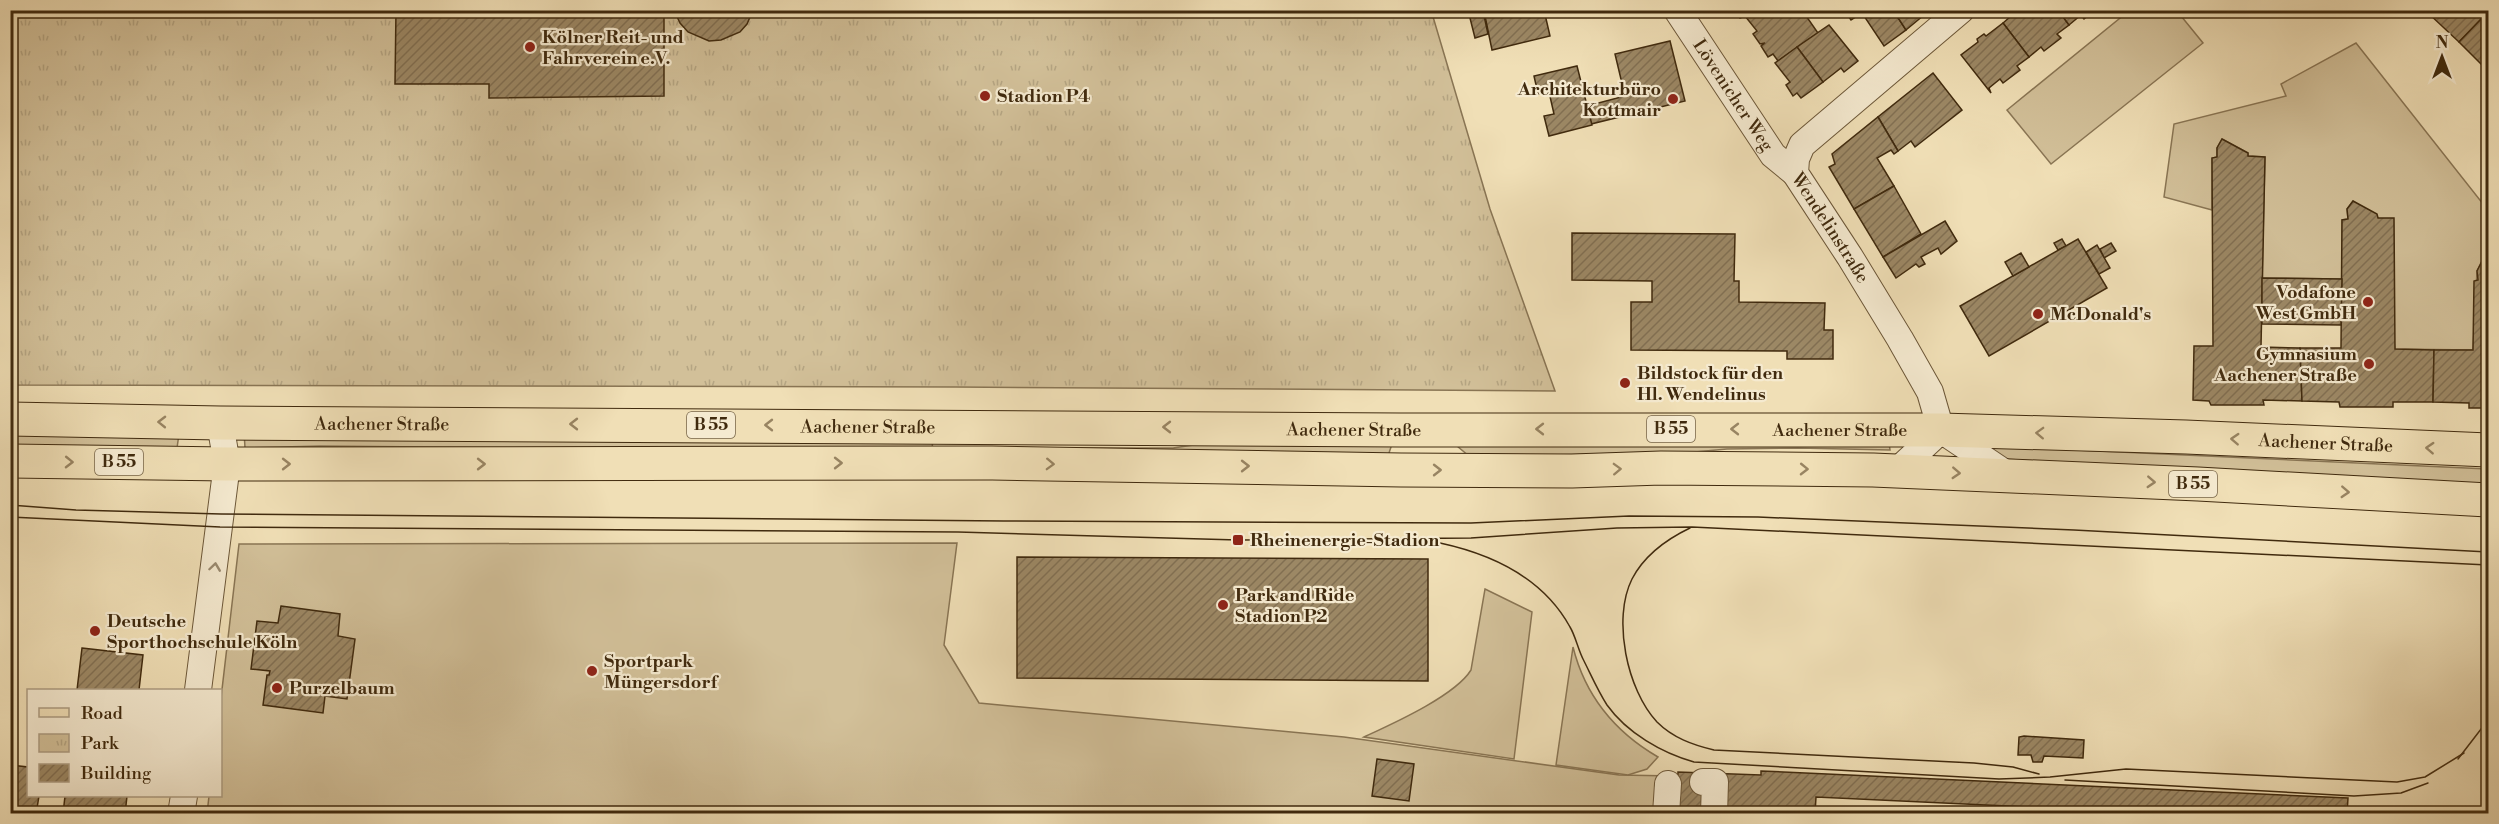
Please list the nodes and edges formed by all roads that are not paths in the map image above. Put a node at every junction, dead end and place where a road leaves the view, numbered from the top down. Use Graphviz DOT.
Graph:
graph roads {
  1 [pos="1677,10"];
  2 [pos="1961,10"];
  3 [pos="1795,173"];
  4 [pos="10,419"];
  5 [pos="220,423"];
  6 [pos="1941,430"];
  7 [pos="2488,450"];
  8 [pos="10,461"];
  9 [pos="227,464"];
  10 [pos="1897,471"];
  11 [pos="2008,476"];
  12 [pos="2488,500"];
  13 [pos="198,689"];
  14 [pos="1703,782"];
  15 [pos="1668,784"];
  16 [pos="184,797"];
  17 [pos="181,813"];
  18 [pos="1666,813"];
  19 [pos="1714,813"];
  1 -- 3 [label="street, Lövenicher Weg"];
  2 -- 3 [label="street, Wendelinstraße"];
  3 -- 6 [label="street, Wendelinstraße"];
  5 -- 4 [label="main road, Aachener Straße / B 55, one-way"];
  6 -- 5 [label="main road, Aachener Straße / B 55, one-way"];
  5 -- 9 [label="street"];
  7 -- 6 [label="main road, Aachener Straße / B 55, one-way"];
  6 -- 10 [label="street"];
  6 -- 11 [label="street"];
  8 -- 9 [label="main road, Aachener Straße / B 55, one-way"];
  9 -- 10 [label="main road, Aachener Straße / B 55, one-way"];
  13 -- 9 [label="street, one-way"];
  10 -- 11 [label="main road, Aachener Straße / B 55, one-way"];
  11 -- 12 [label="main road, Aachener Straße / B 55, one-way"];
  14 -- 19 [label="street"];
  15 -- 18 [label="street"];
  16 -- 17 [label="street"];
}
